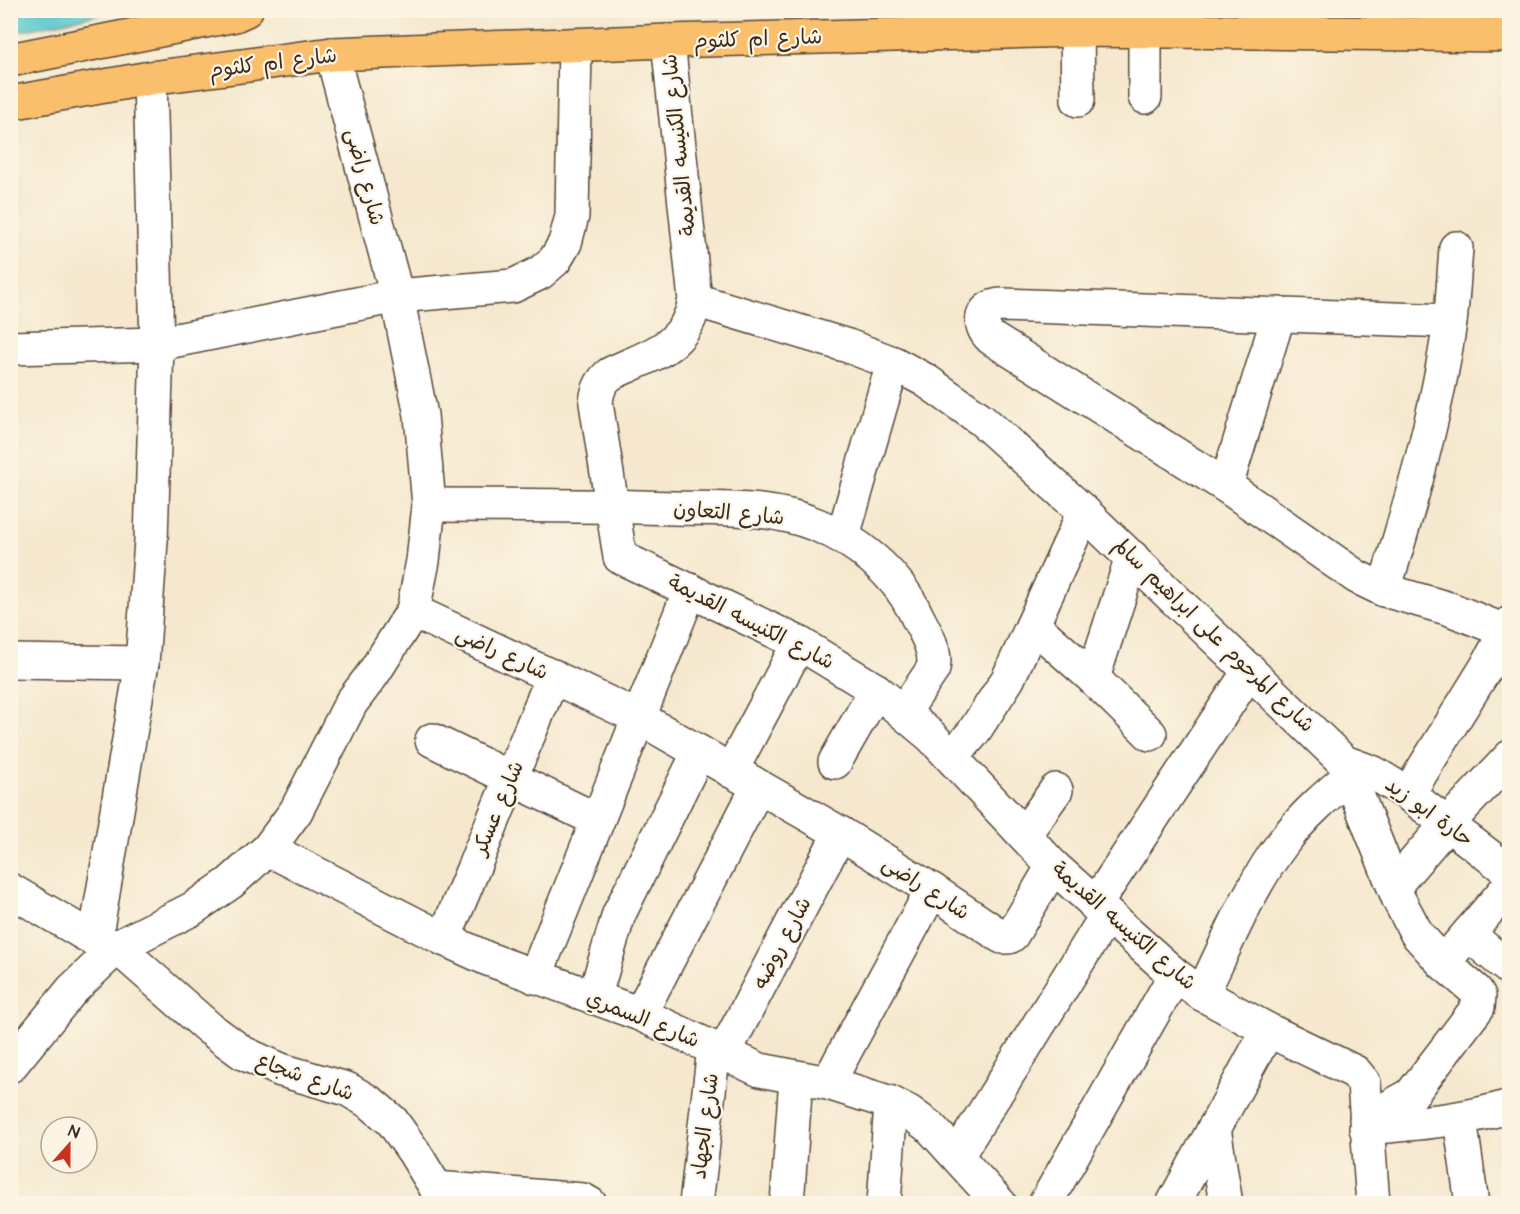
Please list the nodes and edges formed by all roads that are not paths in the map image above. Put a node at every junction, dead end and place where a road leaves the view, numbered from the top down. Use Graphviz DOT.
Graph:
graph roads {
  1 [pos="246,10"];
  2 [pos="993,10"];
  3 [pos="1077,30"];
  4 [pos="1145,31"];
  5 [pos="1509,35"];
  6 [pos="668,41"];
  7 [pos="575,45"];
  8 [pos="333,54"];
  9 [pos="10,60"];
  10 [pos="150,78"];
  11 [pos="1145,97"];
  12 [pos="1078,100"];
  13 [pos="10,103"];
  14 [pos="1456,248"];
  15 [pos="397,296"];
  16 [pos="695,300"];
  17 [pos="1279,314"];
  18 [pos="1450,321"];
  19 [pos="157,344"];
  20 [pos="10,348"];
  21 [pos="893,363"];
  22 [pos="1226,486"];
  23 [pos="429,505"];
  24 [pos="613,506"];
  25 [pos="1084,512"];
  26 [pos="843,536"];
  27 [pos="1132,557"];
  28 [pos="690,590"];
  29 [pos="1384,590"];
  30 [pos="413,611"];
  31 [pos="1033,626"];
  32 [pos="1508,629"];
  33 [pos="800,642"];
  34 [pos="10,661"];
  35 [pos="142,663"];
  36 [pos="1250,670"];
  37 [pos="553,676"];
  38 [pos="1093,678"];
  39 [pos="876,690"];
  40 [pos="904,712"];
  41 [pos="638,717"];
  42 [pos="1150,734"];
  43 [pos="432,740"];
  44 [pos="699,752"];
  45 [pos="952,757"];
  46 [pos="1509,757"];
  47 [pos="835,762"];
  48 [pos="1348,769"];
  49 [pos="511,778"];
  50 [pos="745,779"];
  51 [pos="1056,790"];
  52 [pos="1408,794"];
  53 [pos="597,820"];
  54 [pos="1448,824"];
  55 [pos="840,833"];
  56 [pos="1024,835"];
  57 [pos="268,849"];
  58 [pos="1053,866"];
  59 [pos="1509,872"];
  60 [pos="1509,885"];
  61 [pos="1394,886"];
  62 [pos="10,890"];
  63 [pos="932,890"];
  64 [pos="1101,910"];
  65 [pos="1468,934"];
  66 [pos="444,939"];
  67 [pos="106,944"];
  68 [pos="1443,963"];
  69 [pos="1509,969"];
  70 [pos="1175,975"];
  71 [pos="535,977"];
  72 [pos="1202,993"];
  73 [pos="594,998"];
  74 [pos="640,1014"];
  75 [pos="1268,1030"];
  76 [pos="719,1050"];
  77 [pos="10,1065"];
  78 [pos="796,1078"];
  79 [pos="828,1083"];
  80 [pos="891,1103"];
  81 [pos="1509,1106"];
  82 [pos="1460,1119"];
  83 [pos="1366,1124"];
  84 [pos="1214,1128"];
  85 [pos="957,1156"];
  86 [pos="439,1196"];
  87 [pos="984,1197"];
  88 [pos="590,1203"];
  89 [pos="696,1203"];
  90 [pos="787,1203"];
  91 [pos="884,1203"];
  92 [pos="1045,1203"];
  93 [pos="1173,1203"];
  94 [pos="1226,1203"];
  95 [pos="1373,1203"];
  96 [pos="1472,1203"];
  1 -- 9 [label="highway"];
  2 -- 3 [label="highway"];
  3 -- 4 [label="highway, شارع ام كلثوم"];
  3 -- 6 [label="highway, شارع ام كلثوم"];
  3 -- 12 [label="street"];
  4 -- 5 [label="highway, شارع ام كلثوم"];
  4 -- 11 [label="street"];
  6 -- 7 [label="highway, شارع ام كلثوم"];
  6 -- 16 [label="street, شارع الكنيسه القديمة"];
  7 -- 8 [label="highway, شارع ام كلثوم"];
  7 -- 15 [label="street"];
  8 -- 10 [label="highway, شارع ام كلثوم"];
  8 -- 15 [label="street, شارع راضى"];
  10 -- 13 [label="highway, شارع ام كلثوم"];
  10 -- 19 [label="street"];
  14 -- 18 [label="street"];
  15 -- 19 [label="street"];
  15 -- 23 [label="street, شارع راضى"];
  16 -- 21 [label="street, شارع المرحوم على ابراهيم سالم"];
  16 -- 24 [label="street, شارع الكنيسه القديمة"];
  17 -- 18 [label="street"];
  17 -- 22 [label="street"];
  17 -- 22 [label="street"];
  18 -- 29 [label="street"];
  19 -- 20 [label="street"];
  19 -- 35 [label="street"];
  21 -- 25 [label="street, شارع المرحوم على ابراهيم سالم"];
  21 -- 26 [label="street"];
  22 -- 29 [label="street"];
  23 -- 24 [label="street, شارع التعاون"];
  23 -- 30 [label="street, شارع راضى"];
  24 -- 26 [label="street, شارع التعاون"];
  24 -- 28 [label="street, شارع الكنيسه القديمة"];
  25 -- 27 [label="street, شارع المرحوم على ابراهيم سالم"];
  25 -- 31 [label="street"];
  26 -- 40 [label="street, شارع التعاون"];
  27 -- 36 [label="street, شارع المرحوم على ابراهيم سالم"];
  27 -- 38 [label="street"];
  28 -- 33 [label="street, شارع الكنيسه القديمة"];
  28 -- 41 [label="street"];
  29 -- 32 [label="street"];
  30 -- 37 [label="street, شارع راضى"];
  30 -- 57 [label="street"];
  31 -- 38 [label="street"];
  31 -- 45 [label="street"];
  32 -- 52 [label="street"];
  33 -- 39 [label="street, شارع الكنيسه القديمة"];
  33 -- 50 [label="street"];
  34 -- 35 [label="street"];
  35 -- 67 [label="street"];
  36 -- 48 [label="street, شارع المرحوم على ابراهيم سالم"];
  36 -- 64 [label="street"];
  37 -- 41 [label="street, شارع راضى"];
  37 -- 49 [label="street, شارع عسكر"];
  38 -- 42 [label="street"];
  39 -- 40 [label="street, شارع الكنيسه القديمة"];
  39 -- 47 [label="street"];
  40 -- 45 [label="street, شارع الكنيسه القديمة"];
  41 -- 44 [label="street, شارع راضى"];
  41 -- 53 [label="street"];
  43 -- 49 [label="street"];
  44 -- 50 [label="street, شارع راضى"];
  44 -- 73 [label="street"];
  45 -- 56 [label="street, شارع الكنيسه القديمة"];
  46 -- 54 [label="street"];
  48 -- 52 [label="street, حارة ابو زيد"];
  48 -- 61 [label="street, شارع المرحوم على ابراهيم سالم"];
  48 -- 72 [label="street"];
  49 -- 53 [label="street"];
  49 -- 66 [label="street, شارع عسكر"];
  50 -- 55 [label="street, شارع راضى"];
  50 -- 74 [label="street"];
  51 -- 56 [label="street"];
  52 -- 54 [label="street, حارة ابو زيد"];
  53 -- 71 [label="street"];
  54 -- 59 [label="street, حارة ابو زيد"];
  54 -- 61 [label="street"];
  55 -- 63 [label="street, شارع راضى"];
  55 -- 76 [label="street, شارع روضه"];
  56 -- 58 [label="street, شارع الكنيسه القديمة"];
  57 -- 66 [label="street, شارع السمري"];
  57 -- 67 [label="street"];
  58 -- 63 [label="street, شارع راضى"];
  58 -- 64 [label="street, شارع الكنيسه القديمة"];
  60 -- 65 [label="street"];
  61 -- 68 [label="street, شارع المرحوم على ابراهيم سالم"];
  62 -- 67 [label="street, شارع شجاع"];
  63 -- 79 [label="street"];
  64 -- 70 [label="street, شارع الكنيسه القديمة"];
  64 -- 85 [label="street"];
  65 -- 68 [label="street"];
  65 -- 69 [label="street"];
  66 -- 71 [label="street, شارع السمري"];
  67 -- 77 [label="street"];
  67 -- 86 [label="street, شارع شجاع"];
  68 -- 83 [label="street, شارع المرحوم على ابراهيم سالم"];
  70 -- 72 [label="street, شارع الكنيسه القديمة"];
  70 -- 92 [label="street"];
  71 -- 73 [label="street, شارع السمري"];
  72 -- 75 [label="street, شارع الكنيسه القديمة"];
  73 -- 74 [label="street, شارع السمري"];
  74 -- 76 [label="street, شارع السمري"];
  75 -- 83 [label="street, شارع الكنيسه القديمة"];
  75 -- 84 [label="street"];
  76 -- 78 [label="street, شارع السمري"];
  76 -- 89 [label="street, شارع الجهاد"];
  78 -- 79 [label="street, شارع السمري"];
  78 -- 90 [label="street"];
  79 -- 80 [label="street, شارع السمري"];
  80 -- 85 [label="street, شارع السمري"];
  80 -- 91 [label="street"];
  81 -- 82 [label="street"];
  82 -- 83 [label="street"];
  82 -- 96 [label="street"];
  83 -- 95 [label="street, شارع الكنيسه القديمة"];
  84 -- 93 [label="street"];
  84 -- 94 [label="street"];
  85 -- 87 [label="street, شارع السمري"];
  86 -- 88 [label="street"];
}
